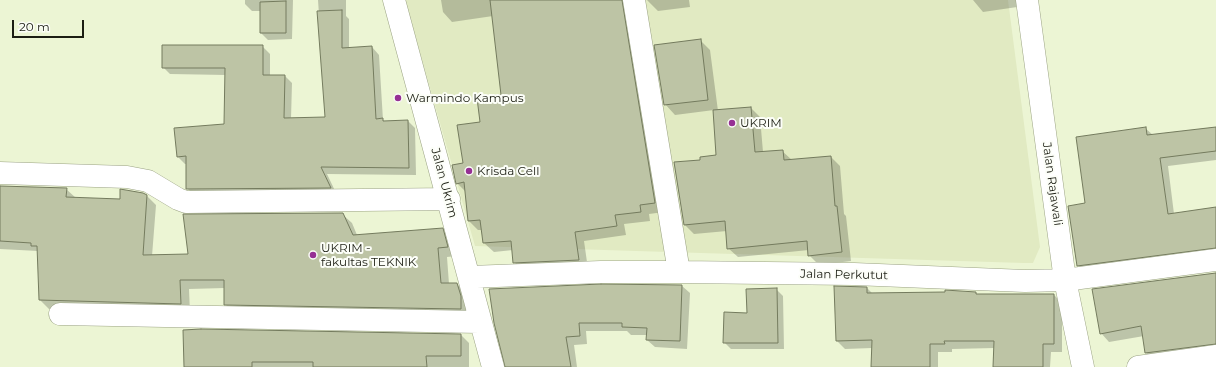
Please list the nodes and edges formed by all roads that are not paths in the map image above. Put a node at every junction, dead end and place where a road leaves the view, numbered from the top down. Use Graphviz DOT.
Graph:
graph roads {
  1 [pos="394,0"];
  2 [pos="634,0"];
  3 [pos="1027,0"];
  4 [pos="0,173"];
  5 [pos="449,199"];
  6 [pos="1216,260"];
  7 [pos="679,272"];
  8 [pos="470,278"];
  9 [pos="1065,280"];
  10 [pos="60,314"];
  11 [pos="479,322"];
  12 [pos="1216,356"];
  13 [pos="493,367"];
  14 [pos="1083,367"];
  15 [pos="1138,367"];
  1 -- 5 [label="street, Jalan Ukrim"];
  2 -- 7 [label="street"];
  3 -- 9 [label="street, Jalan Rajawali"];
  4 -- 5 [label="street"];
  5 -- 8 [label="street, Jalan Ukrim"];
  6 -- 9 [label="street, Jalan Perkutut"];
  7 -- 8 [label="street, Jalan Perkutut"];
  7 -- 9 [label="street, Jalan Perkutut"];
  8 -- 11 [label="street, Jalan Ukrim"];
  9 -- 14 [label="street, Jalan Rajawali"];
  10 -- 11 [label="street"];
  11 -- 13 [label="street, Jalan Ukrim"];
  12 -- 15 [label="street"];
}
